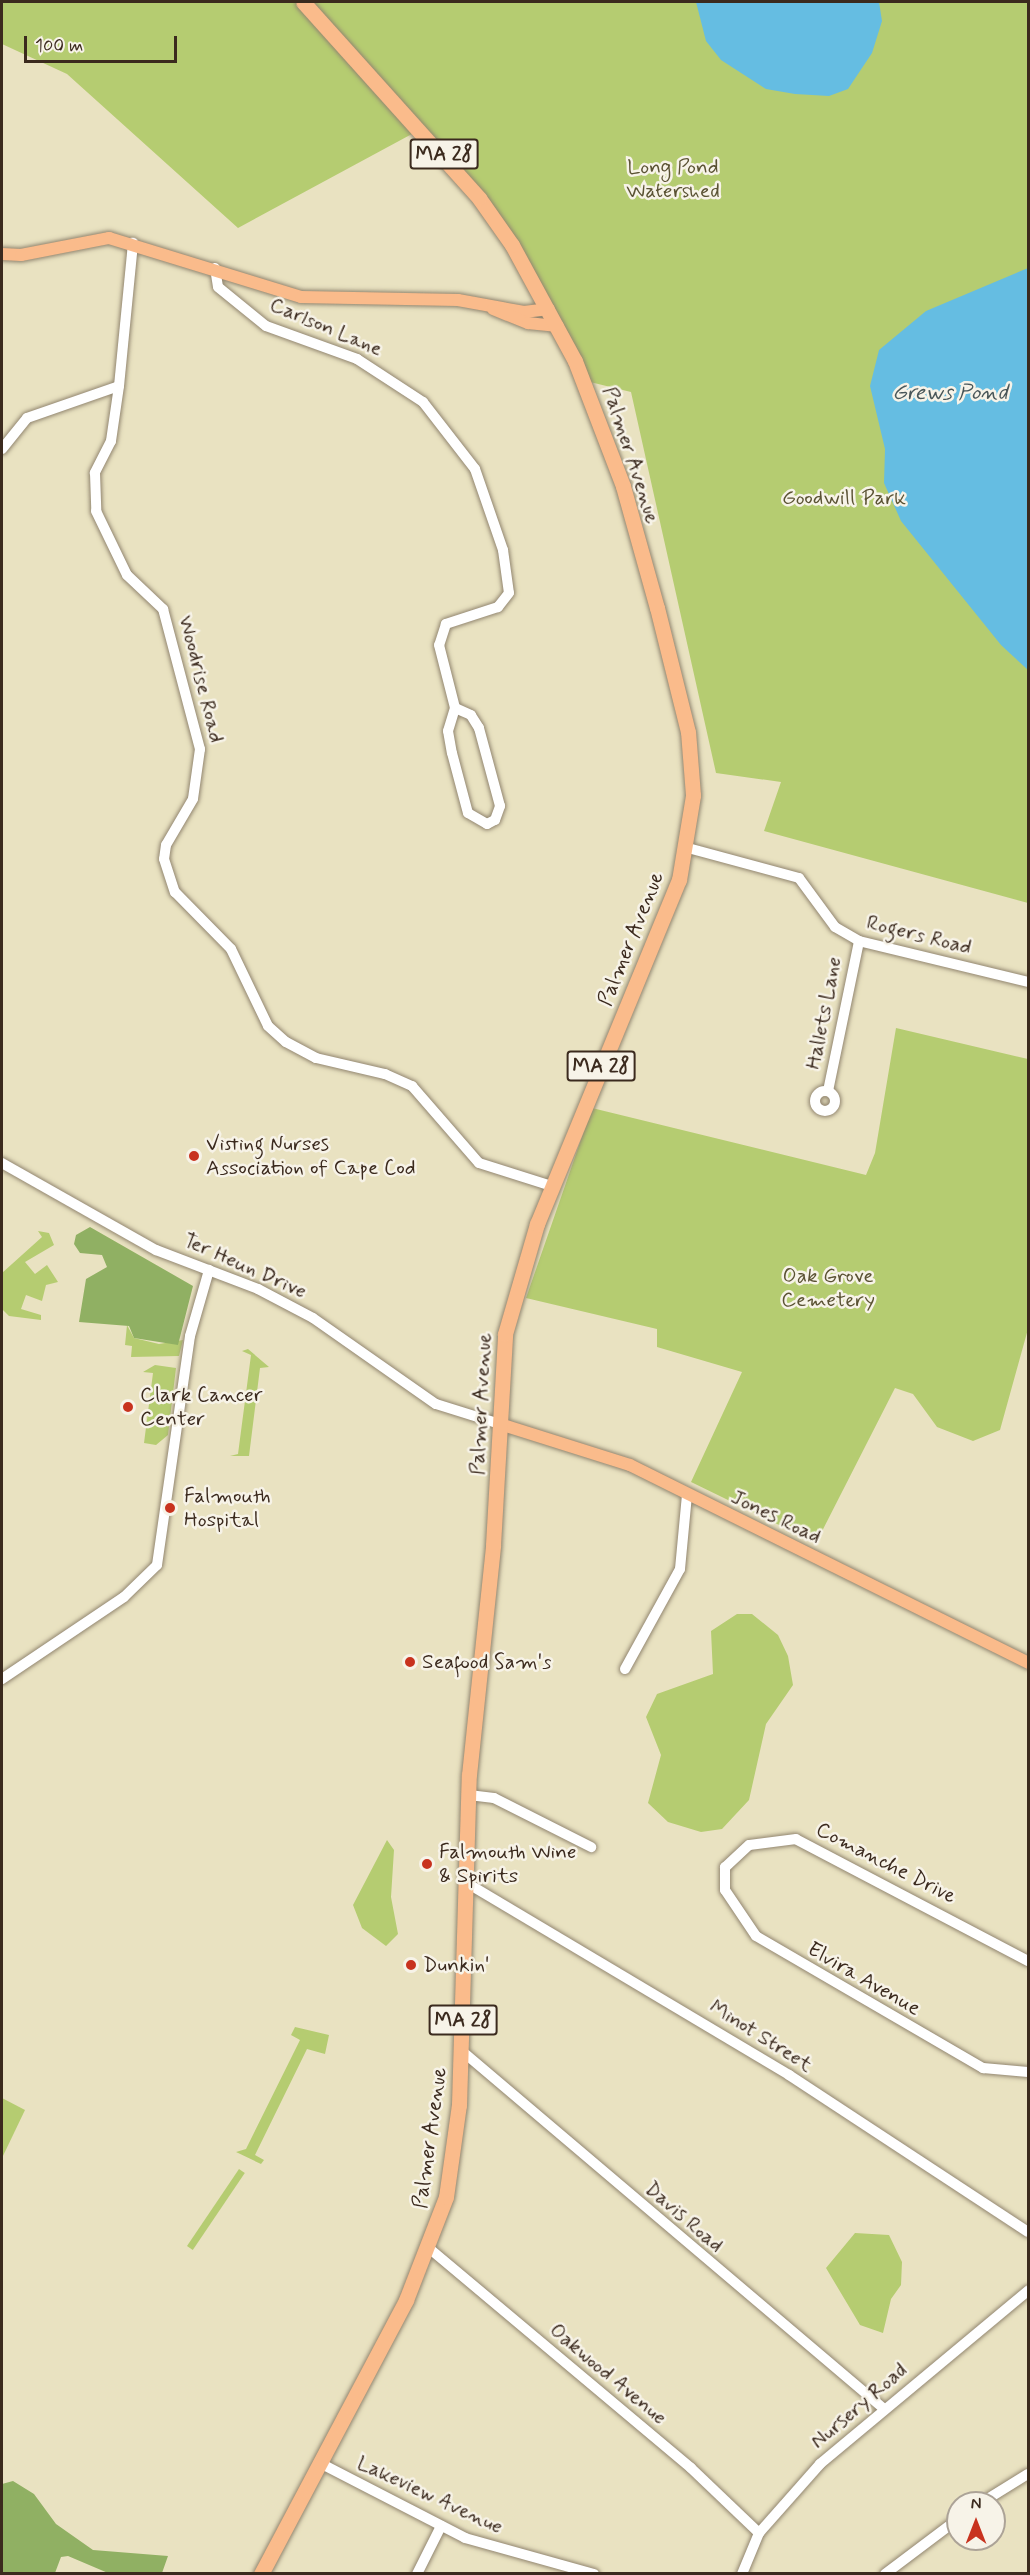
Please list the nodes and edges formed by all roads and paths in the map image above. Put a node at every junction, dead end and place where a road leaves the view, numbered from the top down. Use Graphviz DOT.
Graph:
graph roads {
  1 [pos="303,2"];
  2 [pos="133,243"];
  3 [pos="2,254"];
  4 [pos="215,268"];
  5 [pos="484,303"];
  6 [pos="549,309"];
  7 [pos="558,326"];
  8 [pos="119,386"];
  9 [pos="2,449"];
  10 [pos="455,708"];
  11 [pos="688,848"];
  12 [pos="859,941"];
  13 [pos="1029,982"];
  14 [pos="828,1092"];
  15 [pos="2,1163"];
  16 [pos="552,1186"];
  17 [pos="209,1270"];
  18 [pos="500,1424"];
  19 [pos="687,1495"];
  20 [pos="1029,1663"];
  21 [pos="625,1669"];
  22 [pos="2,1679"];
  23 [pos="469,1795"];
  24 [pos="591,1847"];
  25 [pos="725,1867"];
  26 [pos="467,1883"];
  27 [pos="1029,1961"];
  28 [pos="462,2051"];
  29 [pos="1029,2072"];
  30 [pos="1029,2232"];
  31 [pos="430,2249"];
  32 [pos="1029,2291"];
  33 [pos="883,2408"];
  34 [pos="320,2463"];
  35 [pos="1029,2474"];
  36 [pos="1001,2491"];
  37 [pos="441,2526"];
  38 [pos="946,2527"];
  39 [pos="759,2533"];
  40 [pos="261,2574"];
  41 [pos="417,2574"];
  42 [pos="594,2574"];
  43 [pos="742,2574"];
  44 [pos="885,2574"];
  1 -- 6 [label="highway, MA 28"];
  2 -- 3 [label="main road"];
  2 -- 4 [label="main road"];
  2 -- 8 [label="street, Woodrise Road"];
  4 -- 5 [label="main road"];
  4 -- 10 [label="street, Carlson Lane"];
  5 -- 6 [label="main road"];
  5 -- 7 [label="main road"];
  6 -- 7 [label="highway, MA 28"];
  7 -- 11 [label="highway, Palmer Avenue / MA 28"];
  8 -- 9 [label="street"];
  8 -- 16 [label="street, Woodrise Road"];
  10 -- 10 [label="street, Carlson Lane"];
  11 -- 12 [label="street, Rogers Road"];
  11 -- 16 [label="highway, Palmer Avenue / MA 28"];
  12 -- 13 [label="street, Rogers Road"];
  12 -- 14 [label="street, Hallets Lane"];
  15 -- 17 [label="street, Ter Heun Drive"];
  16 -- 18 [label="highway, Palmer Avenue / MA 28"];
  17 -- 18 [label="street, Ter Heun Drive"];
  17 -- 22 [label="street"];
  18 -- 19 [label="main road, Jones Road"];
  18 -- 23 [label="highway, Palmer Avenue / MA 28"];
  19 -- 20 [label="main road, Jones Road"];
  19 -- 21 [label="street"];
  23 -- 24 [label="street"];
  23 -- 26 [label="highway, Palmer Avenue / MA 28"];
  25 -- 27 [label="street, Comanche Drive"];
  25 -- 29 [label="street, Elvira Avenue"];
  26 -- 28 [label="highway, Palmer Avenue / MA 28"];
  26 -- 30 [label="street, Minot Street"];
  28 -- 31 [label="highway, Palmer Avenue / MA 28"];
  28 -- 33 [label="street, Davis Road"];
  31 -- 34 [label="highway, Palmer Avenue / MA 28"];
  31 -- 39 [label="street, Oakwood Avenue"];
  32 -- 33 [label="street, Nursery Road"];
  33 -- 39 [label="street, Nursery Road"];
  34 -- 37 [label="street, Lakeview Avenue"];
  34 -- 40 [label="highway, Palmer Avenue / MA 28"];
  35 -- 36 [label="street"];
  37 -- 41 [label="street"];
  37 -- 42 [label="street, Lakeview Avenue"];
  38 -- 44 [label="street"];
  39 -- 43 [label="street, Nursery Road"];
}
